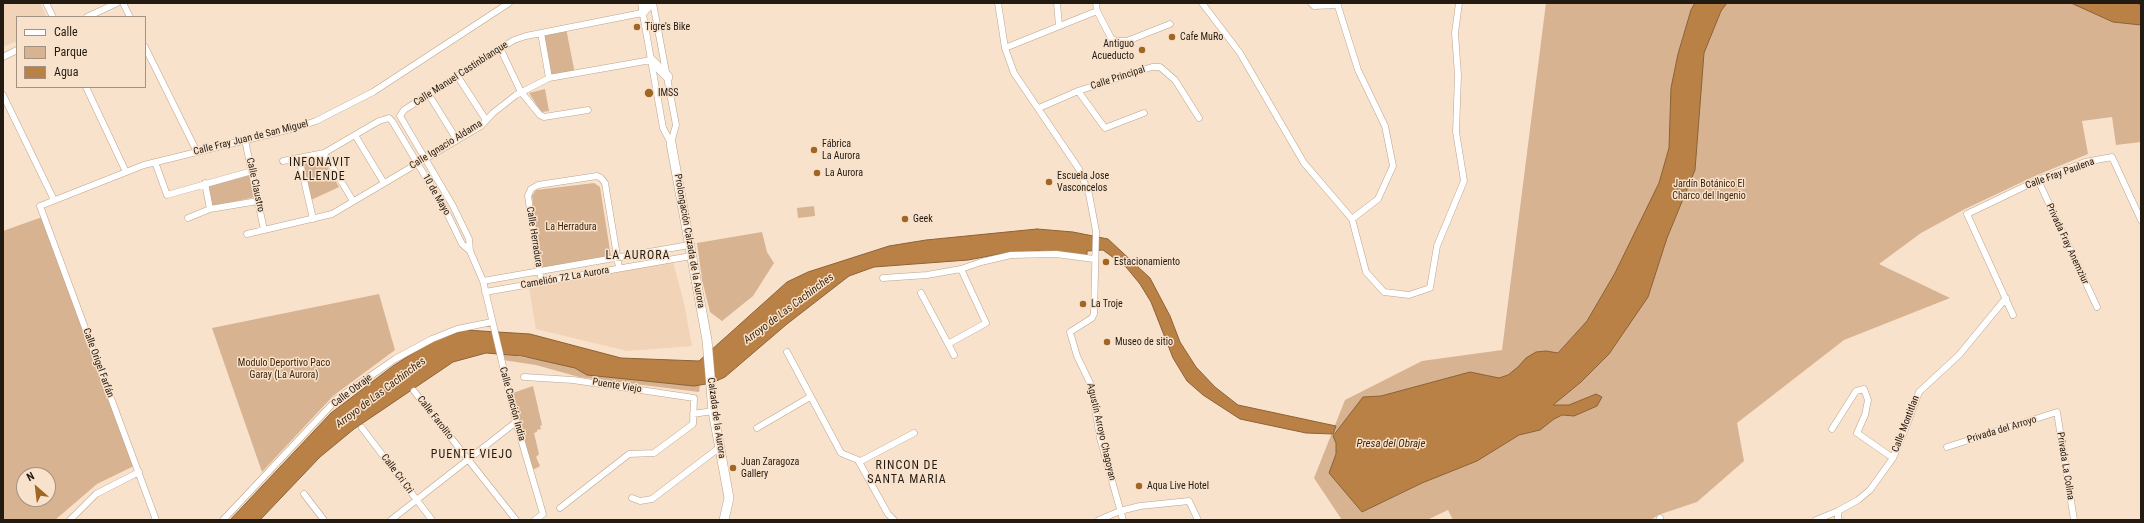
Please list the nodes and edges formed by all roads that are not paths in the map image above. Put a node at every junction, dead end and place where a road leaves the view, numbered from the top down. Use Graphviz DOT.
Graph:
graph roads {
  1 [pos="46,3"];
  2 [pos="117,3"];
  3 [pos="123,3"];
  4 [pos="509,3"];
  5 [pos="641,3"];
  6 [pos="652,3"];
  7 [pos="998,3"];
  8 [pos="1057,3"];
  9 [pos="1097,3"];
  10 [pos="1202,3"];
  11 [pos="1311,3"];
  12 [pos="1459,3"];
  13 [pos="1337,4"];
  14 [pos="1097,11"];
  15 [pos="642,13"];
  16 [pos="52,16"];
  17 [pos="89,16"];
  18 [pos="130,16"];
  19 [pos="1170,24"];
  20 [pos="1059,26"];
  21 [pos="540,33"];
  22 [pos="500,48"];
  23 [pos="1005,48"];
  24 [pos="146,49"];
  25 [pos="16,50"];
  26 [pos="3,56"];
  27 [pos="651,60"];
  28 [pos="458,77"];
  29 [pos="668,77"];
  30 [pos="549,78"];
  31 [pos="86,88"];
  32 [pos="1078,91"];
  33 [pos="521,92"];
  34 [pos="3,95"];
  35 [pos="429,95"];
  36 [pos="1039,108"];
  37 [pos="588,110"];
  38 [pos="1144,113"];
  39 [pos="400,116"];
  40 [pos="1199,118"];
  41 [pos="486,120"];
  42 [pos="355,135"];
  43 [pos="245,140"];
  44 [pos="457,140"];
  45 [pos="671,143"];
  46 [pos="197,152"];
  47 [pos="324,153"];
  48 [pos="299,158"];
  49 [pos="425,159"];
  50 [pos="283,161"];
  51 [pos="155,162"];
  52 [pos="417,163"];
  53 [pos="252,171"];
  54 [pos="126,172"];
  55 [pos="2038,180"];
  56 [pos="205,183"];
  57 [pos="384,183"];
  58 [pos="54,200"];
  59 [pos="258,201"];
  60 [pos="353,201"];
  61 [pos="40,206"];
  62 [pos="210,209"];
  63 [pos="457,213"];
  64 [pos="449,217"];
  65 [pos="188,218"];
  66 [pos="313,219"];
  67 [pos="1352,219"];
  68 [pos="2141,220"];
  69 [pos="264,230"];
  70 [pos="247,234"];
  71 [pos="689,245"];
  72 [pos="470,251"];
  73 [pos="691,256"];
  74 [pos="1095,257"];
  75 [pos="618,258"];
  76 [pos="619,268"];
  77 [pos="961,269"];
  78 [pos="539,271"];
  79 [pos="883,278"];
  80 [pos="482,281"];
  81 [pos="543,282"];
  82 [pos="485,292"];
  83 [pos="921,292"];
  84 [pos="2006,298"];
  85 [pos="2097,308"];
  86 [pos="2013,315"];
  87 [pos="492,322"];
  88 [pos="707,340"];
  89 [pos="948,344"];
  90 [pos="787,352"];
  91 [pos="954,354"];
  92 [pos="524,377"];
  93 [pos="414,391"];
  94 [pos="810,398"];
  95 [pos="713,411"];
  96 [pos="2057,412"];
  97 [pos="693,414"];
  98 [pos="516,422"];
  99 [pos="362,428"];
  100 [pos="757,428"];
  101 [pos="1832,429"];
  102 [pos="914,433"];
  103 [pos="720,447"];
  104 [pos="1947,447"];
  105 [pos="1893,458"];
  106 [pos="468,459"];
  107 [pos="859,462"];
  108 [pos="139,472"];
  109 [pos="304,494"];
  110 [pos="632,498"];
  111 [pos="417,500"];
  112 [pos="560,508"];
  113 [pos="1120,511"];
  114 [pos="1838,511"];
  115 [pos="70,520"];
  116 [pos="156,520"];
  117 [pos="223,520"];
  118 [pos="324,520"];
  119 [pos="391,520"];
  120 [pos="432,520"];
  121 [pos="516,520"];
  122 [pos="536,520"];
  123 [pos="724,520"];
  124 [pos="894,520"];
  125 [pos="1099,520"];
  126 [pos="1123,520"];
  127 [pos="1198,520"];
  128 [pos="1816,520"];
  129 [pos="1838,520"];
  130 [pos="2074,520"];
  1 -- 16 [label="street"];
  2 -- 17 [label="street"];
  3 -- 18 [label="street"];
  4 -- 43 [label="street, Calle Fray Juan de San Miguel"];
  5 -- 15 [label="street, Prolongación Calzada de la Aurora"];
  6 -- 15 [label="main road"];
  6 -- 29 [label="street, Prolongación Calzada de la Aurora"];
  7 -- 23 [label="street"];
  8 -- 20 [label="street"];
  9 -- 14 [label="street"];
  10 -- 67 [label="street"];
  11 -- 13 [label="street"];
  12 -- 67 [label="street"];
  13 -- 67 [label="street"];
  14 -- 19 [label="street"];
  14 -- 20 [label="street"];
  15 -- 21 [label="street, Calle Manuel Castinblanque"];
  15 -- 27 [label="street, Prolongación Calzada de la Aurora"];
  20 -- 23 [label="street"];
  21 -- 22 [label="street, Calle Manuel Castinblanque"];
  21 -- 30 [label="street"];
  22 -- 28 [label="street, Calle Manuel Castinblanque"];
  22 -- 33 [label="street"];
  23 -- 36 [label="street"];
  24 -- 46 [label="street"];
  25 -- 26 [label="street"];
  27 -- 29 [label="main road"];
  27 -- 30 [label="street, Calle Ignacio Aldama"];
  27 -- 45 [label="street, Prolongación Calzada de la Aurora"];
  28 -- 35 [label="street, Calle Manuel Castinblanque"];
  28 -- 41 [label="street"];
  29 -- 45 [label="street, Prolongación Calzada de la Aurora"];
  30 -- 33 [label="street, Calle Ignacio Aldama"];
  31 -- 54 [label="street"];
  32 -- 36 [label="street, Calle Principal"];
  32 -- 38 [label="street"];
  32 -- 40 [label="street, Calle Principal"];
  33 -- 37 [label="street"];
  33 -- 41 [label="street, Calle Ignacio Aldama"];
  34 -- 58 [label="street"];
  35 -- 39 [label="street, Calle Manuel Castinblanque"];
  35 -- 44 [label="street"];
  36 -- 74 [label="street"];
  39 -- 49 [label="street, 10 de Mayo"];
  41 -- 44 [label="street, Calle Ignacio Aldama"];
  42 -- 47 [label="street"];
  42 -- 52 [label="street, 10 de Mayo"];
  42 -- 57 [label="street"];
  43 -- 46 [label="street, Calle Fray Juan de San Miguel"];
  43 -- 53 [label="street, Calle Claustro"];
  44 -- 49 [label="street, Calle Ignacio Aldama"];
  45 -- 71 [label="main road, Prolongación Calzada de la Aurora"];
  46 -- 51 [label="street, Calle Fray Juan de San Miguel"];
  47 -- 48 [label="street"];
  47 -- 60 [label="street"];
  48 -- 50 [label="street"];
  48 -- 66 [label="street"];
  49 -- 52 [label="street, Calle Ignacio Aldama"];
  49 -- 63 [label="street, 10 de Mayo"];
  51 -- 54 [label="street, Calle Fray Juan de San Miguel"];
  51 -- 56 [label="street"];
  52 -- 57 [label="street, Calle Ignacio Aldama"];
  52 -- 64 [label="street, 10 de Mayo"];
  53 -- 56 [label="street"];
  53 -- 59 [label="street, Calle Claustro"];
  54 -- 58 [label="street, Calle Fray Juan de San Miguel"];
  55 -- 68 [label="street, Calle Fray Paulena"];
  55 -- 84 [label="street, Calle Fray Paulena"];
  55 -- 85 [label="street, Privada Fray Anemziur"];
  56 -- 62 [label="street"];
  57 -- 60 [label="street, Calle Ignacio Aldama"];
  58 -- 61 [label="street, Calle Fray Juan de San Miguel"];
  59 -- 62 [label="street"];
  59 -- 69 [label="street, Calle Claustro"];
  60 -- 66 [label="street, Calle Ignacio Aldama"];
  61 -- 108 [label="street, Calle Origel Farfán"];
  62 -- 65 [label="street"];
  63 -- 64 [label="street"];
  63 -- 72 [label="street, 10 de Mayo"];
  64 -- 72 [label="street, 10 de Mayo"];
  66 -- 69 [label="street, Calle Ignacio Aldama"];
  69 -- 70 [label="street, Calle Ignacio Aldama"];
  71 -- 73 [label="main road, Prolongación Calzada de la Aurora"];
  71 -- 75 [label="street, Camelión 72 La Aurora"];
  72 -- 80 [label="street, 10 de Mayo"];
  73 -- 76 [label="street, Camelión 72 La Aurora"];
  73 -- 88 [label="main road, Prolongación Calzada de la Aurora"];
  74 -- 77 [label="street"];
  74 -- 113 [label="street, Agustín Arroyo Chagoyan"];
  75 -- 76 [label="street, Calle Herradura"];
  75 -- 78 [label="street, Camelión 72 La Aurora"];
  75 -- 78 [label="street, Calle Herradura"];
  76 -- 81 [label="street, Camelión 72 La Aurora"];
  77 -- 79 [label="street"];
  77 -- 89 [label="street"];
  78 -- 80 [label="street, Camelión 72 La Aurora"];
  78 -- 81 [label="street, Calle Herradura"];
  80 -- 82 [label="street, 10 de Mayo"];
  81 -- 82 [label="street, Camelión 72 La Aurora"];
  82 -- 87 [label="street, Calle Canción India"];
  83 -- 89 [label="street"];
  84 -- 86 [label="street"];
  84 -- 105 [label="street, Calle Montitlan"];
  87 -- 98 [label="street, Calle Canción India"];
  87 -- 117 [label="street, Calle Obraje"];
  88 -- 95 [label="main road, Calzada de la Aurora"];
  89 -- 91 [label="street"];
  90 -- 94 [label="street"];
  92 -- 97 [label="street, Puente Viejo"];
  93 -- 106 [label="street, Calle Farolito"];
  94 -- 100 [label="street"];
  94 -- 107 [label="street"];
  95 -- 97 [label="street"];
  95 -- 103 [label="main road, Calzada de la Aurora"];
  96 -- 104 [label="street, Privada del Arroyo"];
  96 -- 130 [label="street, Privada La Colina"];
  97 -- 112 [label="street"];
  98 -- 106 [label="street"];
  98 -- 122 [label="street, Calle Canción India"];
  99 -- 111 [label="street, Calle Cri Cri"];
  101 -- 105 [label="street"];
  102 -- 107 [label="street"];
  103 -- 110 [label="street"];
  103 -- 123 [label="main road, Calzada de la Aurora"];
  105 -- 114 [label="street, Calle Montitlan"];
  106 -- 111 [label="street"];
  106 -- 121 [label="street, Calle Farolito"];
  107 -- 124 [label="street"];
  108 -- 115 [label="street"];
  108 -- 116 [label="street, Calle Origel Farfán"];
  109 -- 118 [label="street"];
  111 -- 119 [label="street"];
  111 -- 120 [label="street, Calle Cri Cri"];
  113 -- 125 [label="street"];
  113 -- 126 [label="street, Agustín Arroyo Chagoyan"];
  113 -- 127 [label="street"];
  114 -- 128 [label="street, Calle Montitlan"];
  114 -- 129 [label="street"];
}
